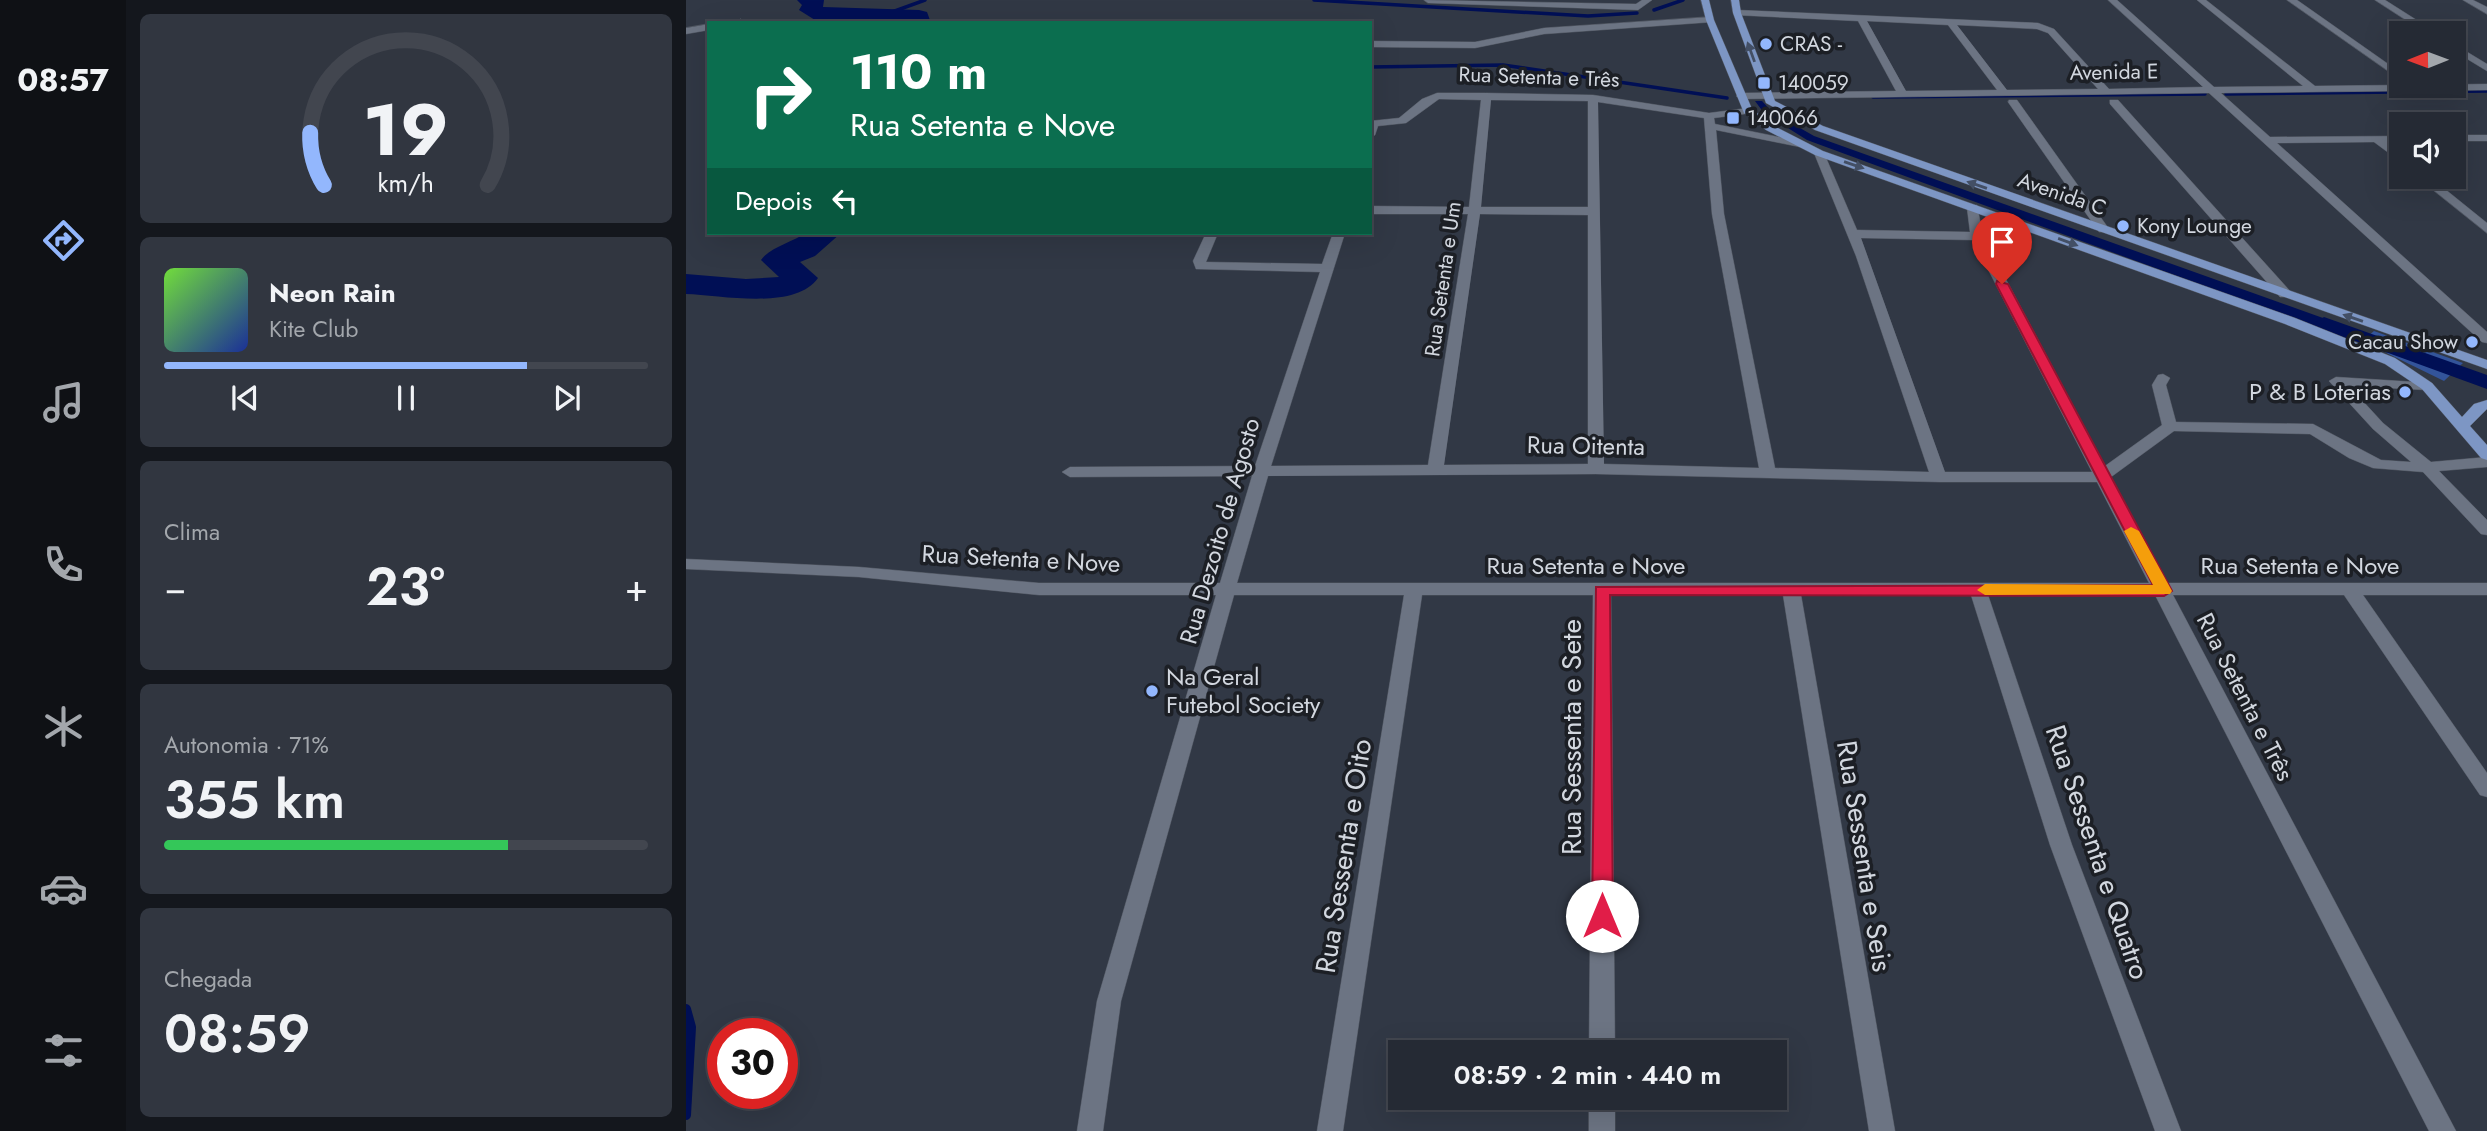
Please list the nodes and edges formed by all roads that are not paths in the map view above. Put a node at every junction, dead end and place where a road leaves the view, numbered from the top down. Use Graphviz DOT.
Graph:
graph roads {
  1 [pos="1429,0"];
  2 [pos="1705,0"];
  3 [pos="2112,0"];
  4 [pos="2202,0"];
  5 [pos="2291,0"];
  6 [pos="2379,0"];
  7 [pos="2467,0"];
  8 [pos="1465,1"];
  9 [pos="1647,1"];
  10 [pos="1555,2"];
  11 [pos="1736,7"];
  12 [pos="2487,11"];
  13 [pos="1860,17"];
  14 [pos="1949,20"];
  15 [pos="2413,21"];
  16 [pos="1712,25"];
  17 [pos="707,27"];
  18 [pos="1743,30"];
  19 [pos="686,31"];
  20 [pos="1372,44"];
  21 [pos="2466,55"];
  22 [pos="2487,68"];
  23 [pos="2389,69"];
  24 [pos="2466,87"];
  25 [pos="2487,87"];
  26 [pos="2389,88"];
  27 [pos="2314,89"];
  28 [pos="2210,90"];
  29 [pos="2106,91"];
  30 [pos="1902,93"];
  31 [pos="2004,93"];
  32 [pos="1486,96"];
  33 [pos="1741,96"];
  34 [pos="1593,97"];
  35 [pos="2487,98"];
  36 [pos="2221,100"];
  37 [pos="1771,101"];
  38 [pos="2013,102"];
  39 [pos="2114,102"];
  40 [pos="1748,111"];
  41 [pos="1709,121"];
  42 [pos="1372,129"];
  43 [pos="2466,138"];
  44 [pos="2487,138"];
  45 [pos="2376,139"];
  46 [pos="2389,139"];
  47 [pos="2267,140"];
  48 [pos="1800,144"];
  49 [pos="2389,149"];
  50 [pos="1819,153"];
  51 [pos="2438,189"];
  52 [pos="1973,208"];
  53 [pos="1372,209"];
  54 [pos="1475,209"];
  55 [pos="1595,211"];
  56 [pos="2103,229"];
  57 [pos="2487,229"];
  58 [pos="1854,234"];
  59 [pos="1211,235"];
  60 [pos="1338,235"];
  61 [pos="1977,236"];
  62 [pos="1327,268"];
  63 [pos="2286,294"];
  64 [pos="2487,339"];
  65 [pos="2487,365"];
  66 [pos="2163,378"];
  67 [pos="2432,391"];
  68 [pos="2487,404"];
  69 [pos="2170,426"];
  70 [pos="2462,426"];
  71 [pos="2487,455"];
  72 [pos="2487,462"];
  73 [pos="2427,467"];
  74 [pos="1436,468"];
  75 [pos="1595,469"];
  76 [pos="1768,471"];
  77 [pos="1070,472"];
  78 [pos="1261,472"];
  79 [pos="1939,477"];
  80 [pos="2101,477"];
  81 [pos="2487,530"];
  82 [pos="686,564"];
  83 [pos="2487,589"];
  84 [pos="1602,590"];
  85 [pos="1978,590"];
  86 [pos="1226,591"];
  87 [pos="1415,591"];
  88 [pos="1791,591"];
  89 [pos="2164,591"];
  90 [pos="2351,591"];
  91 [pos="2487,789"];
  92 [pos="1602,1040"];
  93 [pos="1602,1110"];
  94 [pos="1090,1131"];
  95 [pos="1330,1131"];
  96 [pos="1602,1131"];
  97 [pos="1882,1131"];
  98 [pos="2168,1131"];
  99 [pos="2444,1131"];
  1 -- 8 [label="street"];
  2 -- 16 [label="main road, Avenida C"];
  3 -- 28 [label="street"];
  4 -- 27 [label="street"];
  5 -- 23 [label="street"];
  6 -- 15 [label="street"];
  7 -- 12 [label="street"];
  8 -- 10 [label="street"];
  9 -- 10 [label="street"];
  11 -- 13 [label="street"];
  11 -- 18 [label="main road"];
  13 -- 14 [label="street"];
  13 -- 30 [label="street"];
  14 -- 29 [label="street"];
  14 -- 31 [label="street"];
  16 -- 18 [label="main road"];
  16 -- 20 [label="street"];
  16 -- 33 [label="main road, Avenida C"];
  17 -- 19 [label="street"];
  37 -- 18 [label="main road, one-way"];
  21 -- 22 [label="street"];
  24 -- 25 [label="street, Avenida E"];
  26 -- 27 [label="street, Avenida E"];
  27 -- 28 [label="street, Avenida E"];
  28 -- 29 [label="street, Avenida E"];
  28 -- 36 [label="street"];
  29 -- 31 [label="street, Avenida E"];
  30 -- 31 [label="street, Avenida E"];
  30 -- 37 [label="street, Avenida E"];
  32 -- 34 [label="street, Rua Setenta e Três"];
  32 -- 42 [label="street, Rua Setenta e Três"];
  32 -- 54 [label="street, Rua Setenta e Um"];
  33 -- 37 [label="street, Avenida E"];
  33 -- 40 [label="main road, Avenida C"];
  34 -- 41 [label="street, Rua Setenta e Três"];
  34 -- 55 [label="street"];
  35 -- 36 [label="street, Avenida E"];
  36 -- 39 [label="street, Avenida E"];
  36 -- 47 [label="street"];
  37 -- 38 [label="street, Avenida E"];
  56 -- 37 [label="main road, Avenida C, one-way"];
  38 -- 39 [label="street, Avenida E"];
  38 -- 56 [label="street"];
  39 -- 63 [label="street"];
  40 -- 41 [label="street, Rua Setenta e Três"];
  40 -- 48 [label="main road, Avenida C"];
  41 -- 48 [label="street"];
  41 -- 76 [label="street"];
  43 -- 44 [label="street"];
  45 -- 46 [label="street"];
  45 -- 47 [label="street"];
  45 -- 49 [label="street"];
  47 -- 64 [label="street"];
  48 -- 50 [label="main road, Avenida C"];
  50 -- 52 [label="main road, Avenida C, one-way"];
  50 -- 58 [label="street"];
  51 -- 57 [label="street"];
  52 -- 61 [label="street, Rua Setenta e Três"];
  52 -- 67 [label="main road, Avenida C, one-way"];
  53 -- 54 [label="street"];
  54 -- 55 [label="street"];
  54 -- 74 [label="street, Rua Setenta e Um"];
  55 -- 75 [label="street"];
  56 -- 63 [label="main road, Avenida C"];
  58 -- 61 [label="street"];
  58 -- 79 [label="street"];
  59 -- 62 [label="street"];
  60 -- 62 [label="street, Rua Dezoito de Agosto"];
  61 -- 80 [label="street, Rua Setenta e Três"];
  62 -- 78 [label="street, Rua Dezoito de Agosto"];
  65 -- 63 [label="main road, Avenida C, one-way"];
  66 -- 69 [label="street"];
  67 -- 70 [label="main road, Avenida C"];
  67 -- 73 [label="street"];
  68 -- 70 [label="main road"];
  69 -- 73 [label="street"];
  69 -- 80 [label="street"];
  70 -- 71 [label="main road, Avenida C"];
  72 -- 73 [label="street"];
  73 -- 81 [label="street"];
  74 -- 75 [label="street, Rua Oitenta"];
  74 -- 78 [label="street, Rua Oitenta"];
  75 -- 76 [label="street, Rua Oitenta"];
  76 -- 79 [label="street, Rua Oitenta"];
  77 -- 78 [label="street, Rua Oitenta"];
  78 -- 86 [label="street, Rua Dezoito de Agosto"];
  79 -- 80 [label="street, Rua Oitenta"];
  80 -- 89 [label="street, Rua Setenta e Três"];
  82 -- 86 [label="street, Rua Setenta e Nove"];
  83 -- 90 [label="street, Rua Setenta e Nove"];
  84 -- 87 [label="street, Rua Setenta e Nove"];
  84 -- 88 [label="street, Rua Setenta e Nove"];
  84 -- 92 [label="street, Rua Sessenta e Sete"];
  85 -- 88 [label="street, Rua Setenta e Nove"];
  85 -- 89 [label="street, Rua Setenta e Nove"];
  85 -- 98 [label="street, Rua Sessenta e Quatro"];
  86 -- 87 [label="street, Rua Setenta e Nove"];
  86 -- 94 [label="street, Rua Dezoito de Agosto"];
  87 -- 95 [label="street, Rua Sessenta e Oito"];
  88 -- 97 [label="street, Rua Sessenta e Seis"];
  89 -- 90 [label="street, Rua Setenta e Nove"];
  89 -- 99 [label="street, Rua Setenta e Três"];
  90 -- 91 [label="street"];
  93 -- 96 [label="street"];
}
